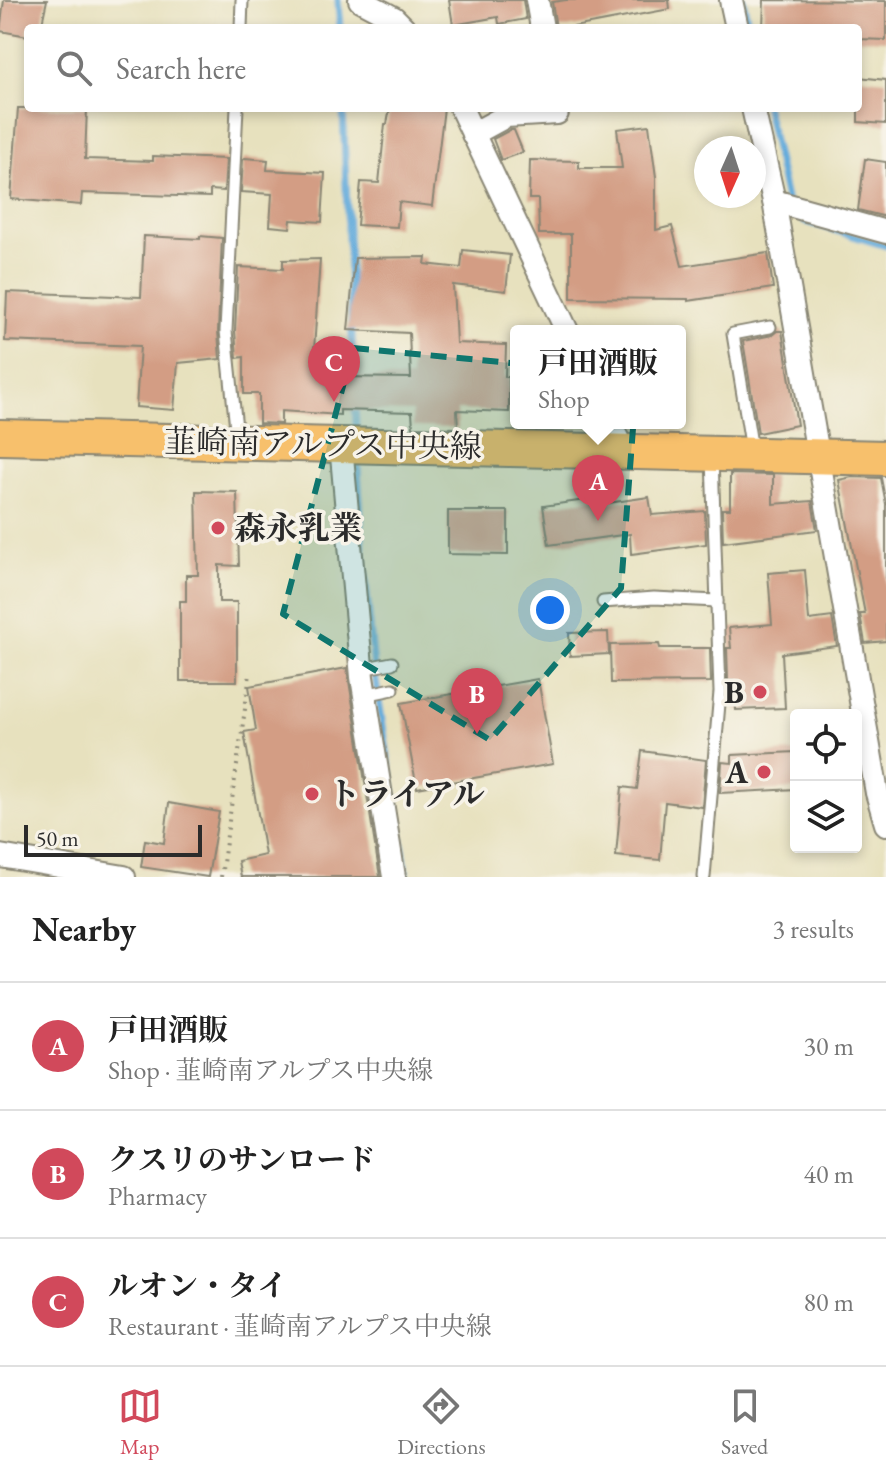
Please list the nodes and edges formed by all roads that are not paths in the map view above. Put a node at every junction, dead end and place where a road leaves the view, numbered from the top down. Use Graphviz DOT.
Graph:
graph roads {
  1 [pos="242,0"];
  2 [pos="360,0"];
  3 [pos="537,0"];
  4 [pos="731,0"];
  5 [pos="241,24"];
  6 [pos="400,24"];
  7 [pos="541,24"];
  8 [pos="736,24"];
  9 [pos="237,112"];
  10 [pos="463,112"];
  11 [pos="557,112"];
  12 [pos="754,112"];
  13 [pos="473,134"];
  14 [pos="781,203"];
  15 [pos="886,232"];
  16 [pos="564,325"];
  17 [pos="770,327"];
  18 [pos="0,437"];
  19 [pos="617,437"];
  20 [pos="238,442"];
  21 [pos="341,445"];
  22 [pos="712,453"];
  23 [pos="752,455"];
  24 [pos="819,457"];
  25 [pos="886,458"];
  26 [pos="717,601"];
  27 [pos="603,602"];
  28 [pos="392,663"];
  29 [pos="361,669"];
  30 [pos="393,689"];
  31 [pos="364,695"];
  32 [pos="886,824"];
  33 [pos="0,856"];
  34 [pos="124,877"];
  35 [pos="394,877"];
  36 [pos="704,877"];
  1 -- 5 [label="lane"];
  2 -- 6 [label="street"];
  3 -- 7 [label="street"];
  4 -- 8 [label="street"];
  9 -- 20 [label="lane"];
  10 -- 13 [label="street"];
  11 -- 13 [label="street"];
  12 -- 14 [label="street"];
  13 -- 16 [label="street"];
  14 -- 15 [label="street"];
  14 -- 24 [label="street"];
  17 -- 23 [label="lane"];
  18 -- 20 [label="main road, 韮崎南アルプス中央線"];
  19 -- 21 [label="main road, 韮崎南アルプス中央線"];
  19 -- 22 [label="main road, 韮崎南アルプス中央線"];
  20 -- 21 [label="main road, 韮崎南アルプス中央線"];
  21 -- 29 [label="street"];
  22 -- 23 [label="main road, 韮崎南アルプス中央線"];
  22 -- 26 [label="lane"];
  23 -- 24 [label="main road, 韮崎南アルプス中央線"];
  24 -- 25 [label="main road, 韮崎南アルプス中央線"];
  24 -- 32 [label="street"];
  26 -- 27 [label="lane"];
  26 -- 36 [label="lane"];
  28 -- 29 [label="lane"];
  29 -- 31 [label="street"];
  30 -- 31 [label="lane"];
  31 -- 35 [label="street"];
  33 -- 34 [label="street"];
}
